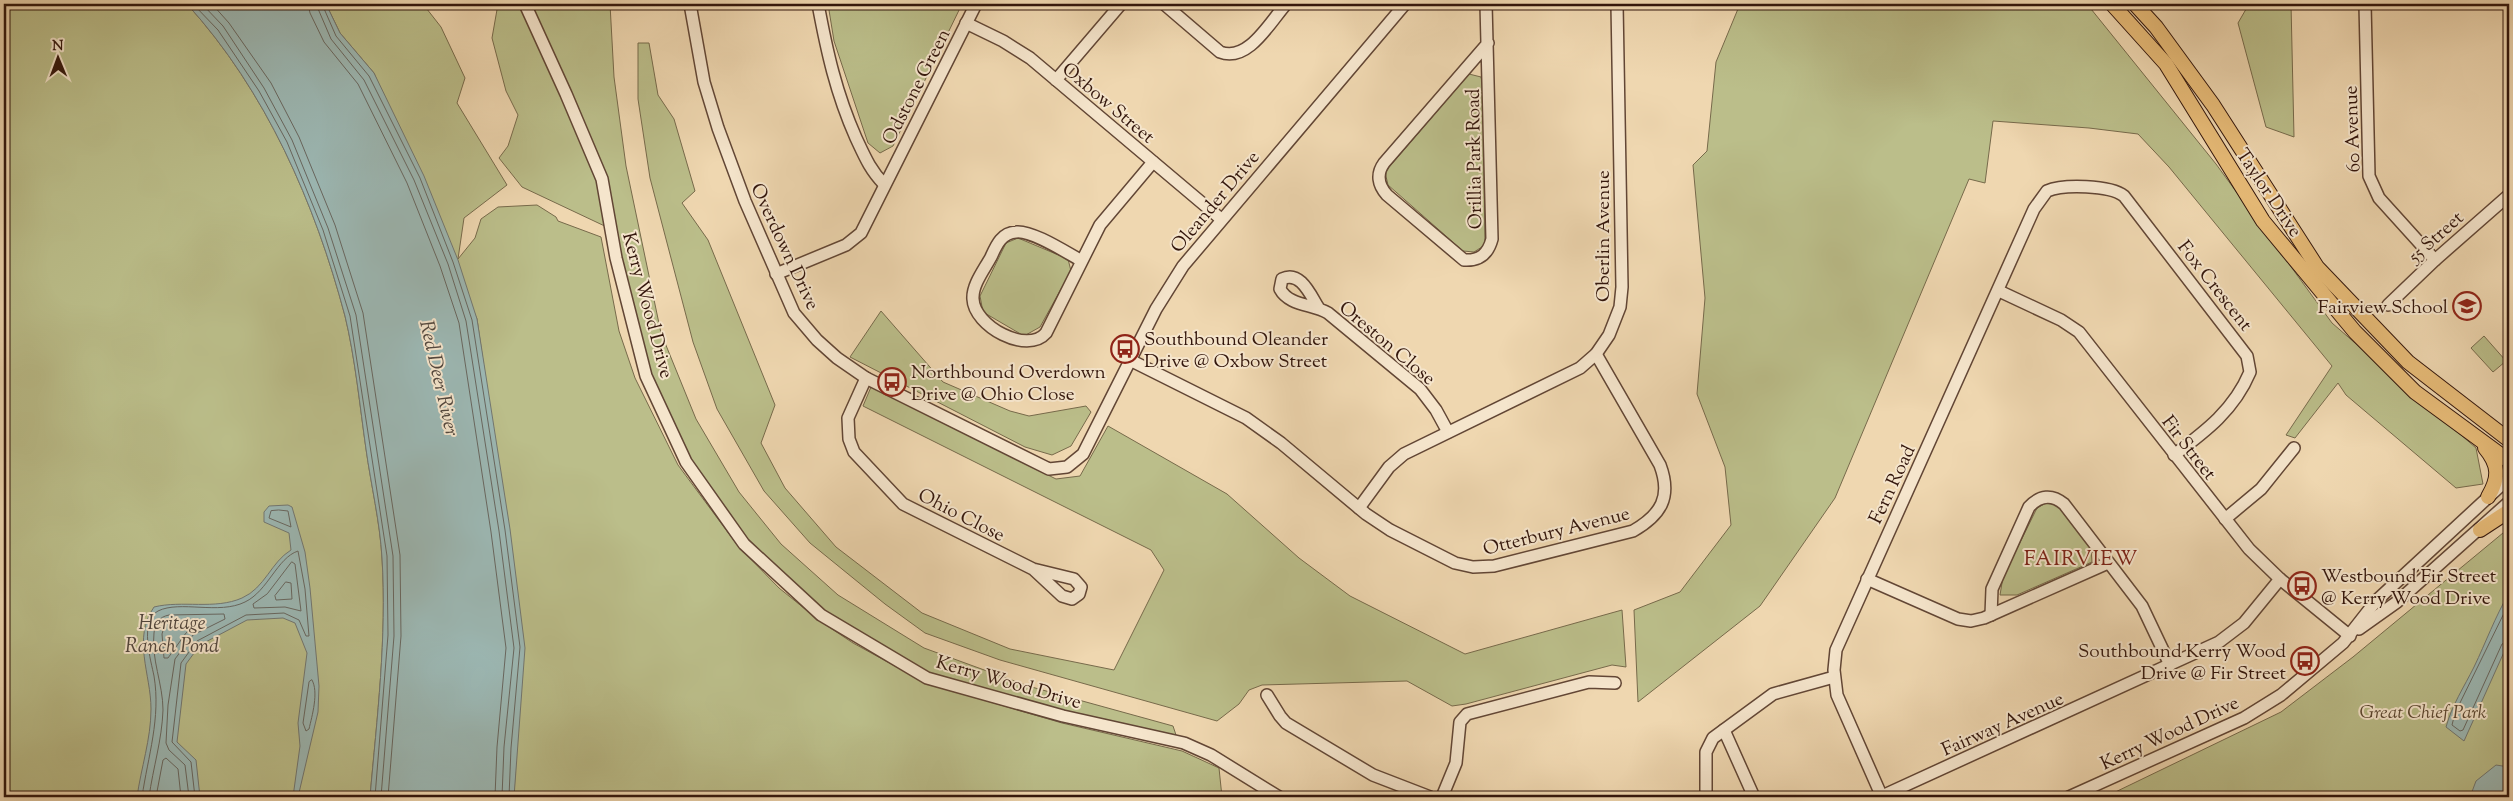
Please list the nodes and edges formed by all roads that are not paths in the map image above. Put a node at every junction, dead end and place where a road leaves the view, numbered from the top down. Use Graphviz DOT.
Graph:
graph roads {
  1 [pos="525,4"];
  2 [pos="690,4"];
  3 [pos="818,4"];
  4 [pos="976,4"];
  5 [pos="1121,4"];
  6 [pos="1164,4"];
  7 [pos="1286,4"];
  8 [pos="1404,4"];
  9 [pos="1486,4"];
  10 [pos="1617,4"];
  11 [pos="2112,4"];
  12 [pos="2135,4"];
  13 [pos="2365,4"];
  14 [pos="966,23"];
  15 [pos="1488,43"];
  16 [pos="1056,80"];
  17 [pos="1153,162"];
  18 [pos="884,184"];
  19 [pos="2047,192"];
  20 [pos="2509,195"];
  21 [pos="1221,219"];
  22 [pos="1082,260"];
  23 [pos="2435,260"];
  24 [pos="776,274"];
  25 [pos="1999,291"];
  26 [pos="2388,305"];
  27 [pos="1318,307"];
  28 [pos="1596,354"];
  29 [pos="1130,360"];
  30 [pos="866,378"];
  31 [pos="1448,432"];
  32 [pos="2503,433"];
  33 [pos="2477,438"];
  34 [pos="2509,440"];
  35 [pos="1088,445"];
  36 [pos="2294,448"];
  37 [pos="2174,455"];
  38 [pos="2509,461"];
  39 [pos="2509,478"];
  40 [pos="2488,498"];
  41 [pos="2509,502"];
  42 [pos="1359,508"];
  43 [pos="2509,511"];
  44 [pos="2225,520"];
  45 [pos="2480,530"];
  46 [pos="2108,563"];
  47 [pos="1033,569"];
  48 [pos="1867,579"];
  49 [pos="2280,579"];
  50 [pos="1991,614"];
  51 [pos="2350,636"];
  52 [pos="2170,665"];
  53 [pos="1834,677"];
  54 [pos="1615,683"];
  55 [pos="1267,695"];
  56 [pos="1724,730"];
  57 [pos="1279,797"];
  58 [pos="1430,797"];
  59 [pos="1442,797"];
  60 [pos="1706,797"];
  61 [pos="1754,797"];
  62 [pos="1882,797"];
  63 [pos="2069,797"];
  1 -- 57 [label="street, Kerry Wood Drive"];
  2 -- 24 [label="street, Overdown Drive"];
  3 -- 18 [label="street, Odstone Green"];
  4 -- 14 [label="street, Odstone Green"];
  5 -- 16 [label="street"];
  6 -- 7 [label="street"];
  8 -- 21 [label="street, Oleander Drive"];
  9 -- 15 [label="street, Orillia Park Road"];
  10 -- 28 [label="street, Oberlin Avenue"];
  11 -- 33 [label="main road, Taylor Drive"];
  12 -- 32 [label="main road, Taylor Drive"];
  13 -- 23 [label="street, 60 Avenue"];
  14 -- 16 [label="street, Oxbow Street"];
  14 -- 18 [label="street, Odstone Green"];
  15 -- 15 [label="street, Orillia Park Road"];
  16 -- 17 [label="street, Oxbow Street"];
  17 -- 21 [label="street, Oxbow Street"];
  17 -- 22 [label="street"];
  18 -- 24 [label="street, Odstone Green"];
  19 -- 25 [label="street, Fern Road"];
  19 -- 37 [label="street, Fox Crescent"];
  20 -- 23 [label="street, 55 Street"];
  21 -- 29 [label="street, Oleander Drive"];
  22 -- 22 [label="street"];
  23 -- 26 [label="street, 55 Street"];
  24 -- 30 [label="street, Overdown Drive"];
  25 -- 37 [label="street, Fir Street"];
  25 -- 48 [label="street, Fern Road"];
  27 -- 31 [label="street, Oreston Close"];
  28 -- 31 [label="street, Oberlin Avenue"];
  28 -- 42 [label="street, Otterbury Avenue"];
  29 -- 35 [label="street, Oleander Drive"];
  29 -- 42 [label="street, Otterbury Avenue"];
  30 -- 35 [label="street, Overdown Drive"];
  30 -- 47 [label="street, Ohio Close"];
  31 -- 42 [label="street, Oberlin Avenue"];
  32 -- 34 [label="main road, Taylor Drive"];
  33 -- 38 [label="main road, Taylor Drive"];
  33 -- 40 [label="main road"];
  36 -- 44 [label="street"];
  37 -- 44 [label="street, Fir Street"];
  39 -- 40 [label="street, Kerry Wood Drive"];
  40 -- 51 [label="street, Kerry Wood Drive"];
  41 -- 45 [label="street, Kerry Wood Drive"];
  43 -- 45 [label="main road"];
  44 -- 49 [label="street, Fir Street"];
  45 -- 51 [label="street, Kerry Wood Drive"];
  46 -- 50 [label="street"];
  46 -- 50 [label="street"];
  46 -- 52 [label="street"];
  48 -- 50 [label="street"];
  48 -- 53 [label="street, Fern Road"];
  49 -- 51 [label="street, Fir Street"];
  49 -- 52 [label="street, Fairway Avenue"];
  51 -- 63 [label="street, Kerry Wood Drive"];
  52 -- 62 [label="street, Fairway Avenue"];
  53 -- 56 [label="street"];
  53 -- 62 [label="street, Fern Road"];
  54 -- 59 [label="street"];
  55 -- 58 [label="street"];
  56 -- 60 [label="street"];
  56 -- 61 [label="street"];
}
